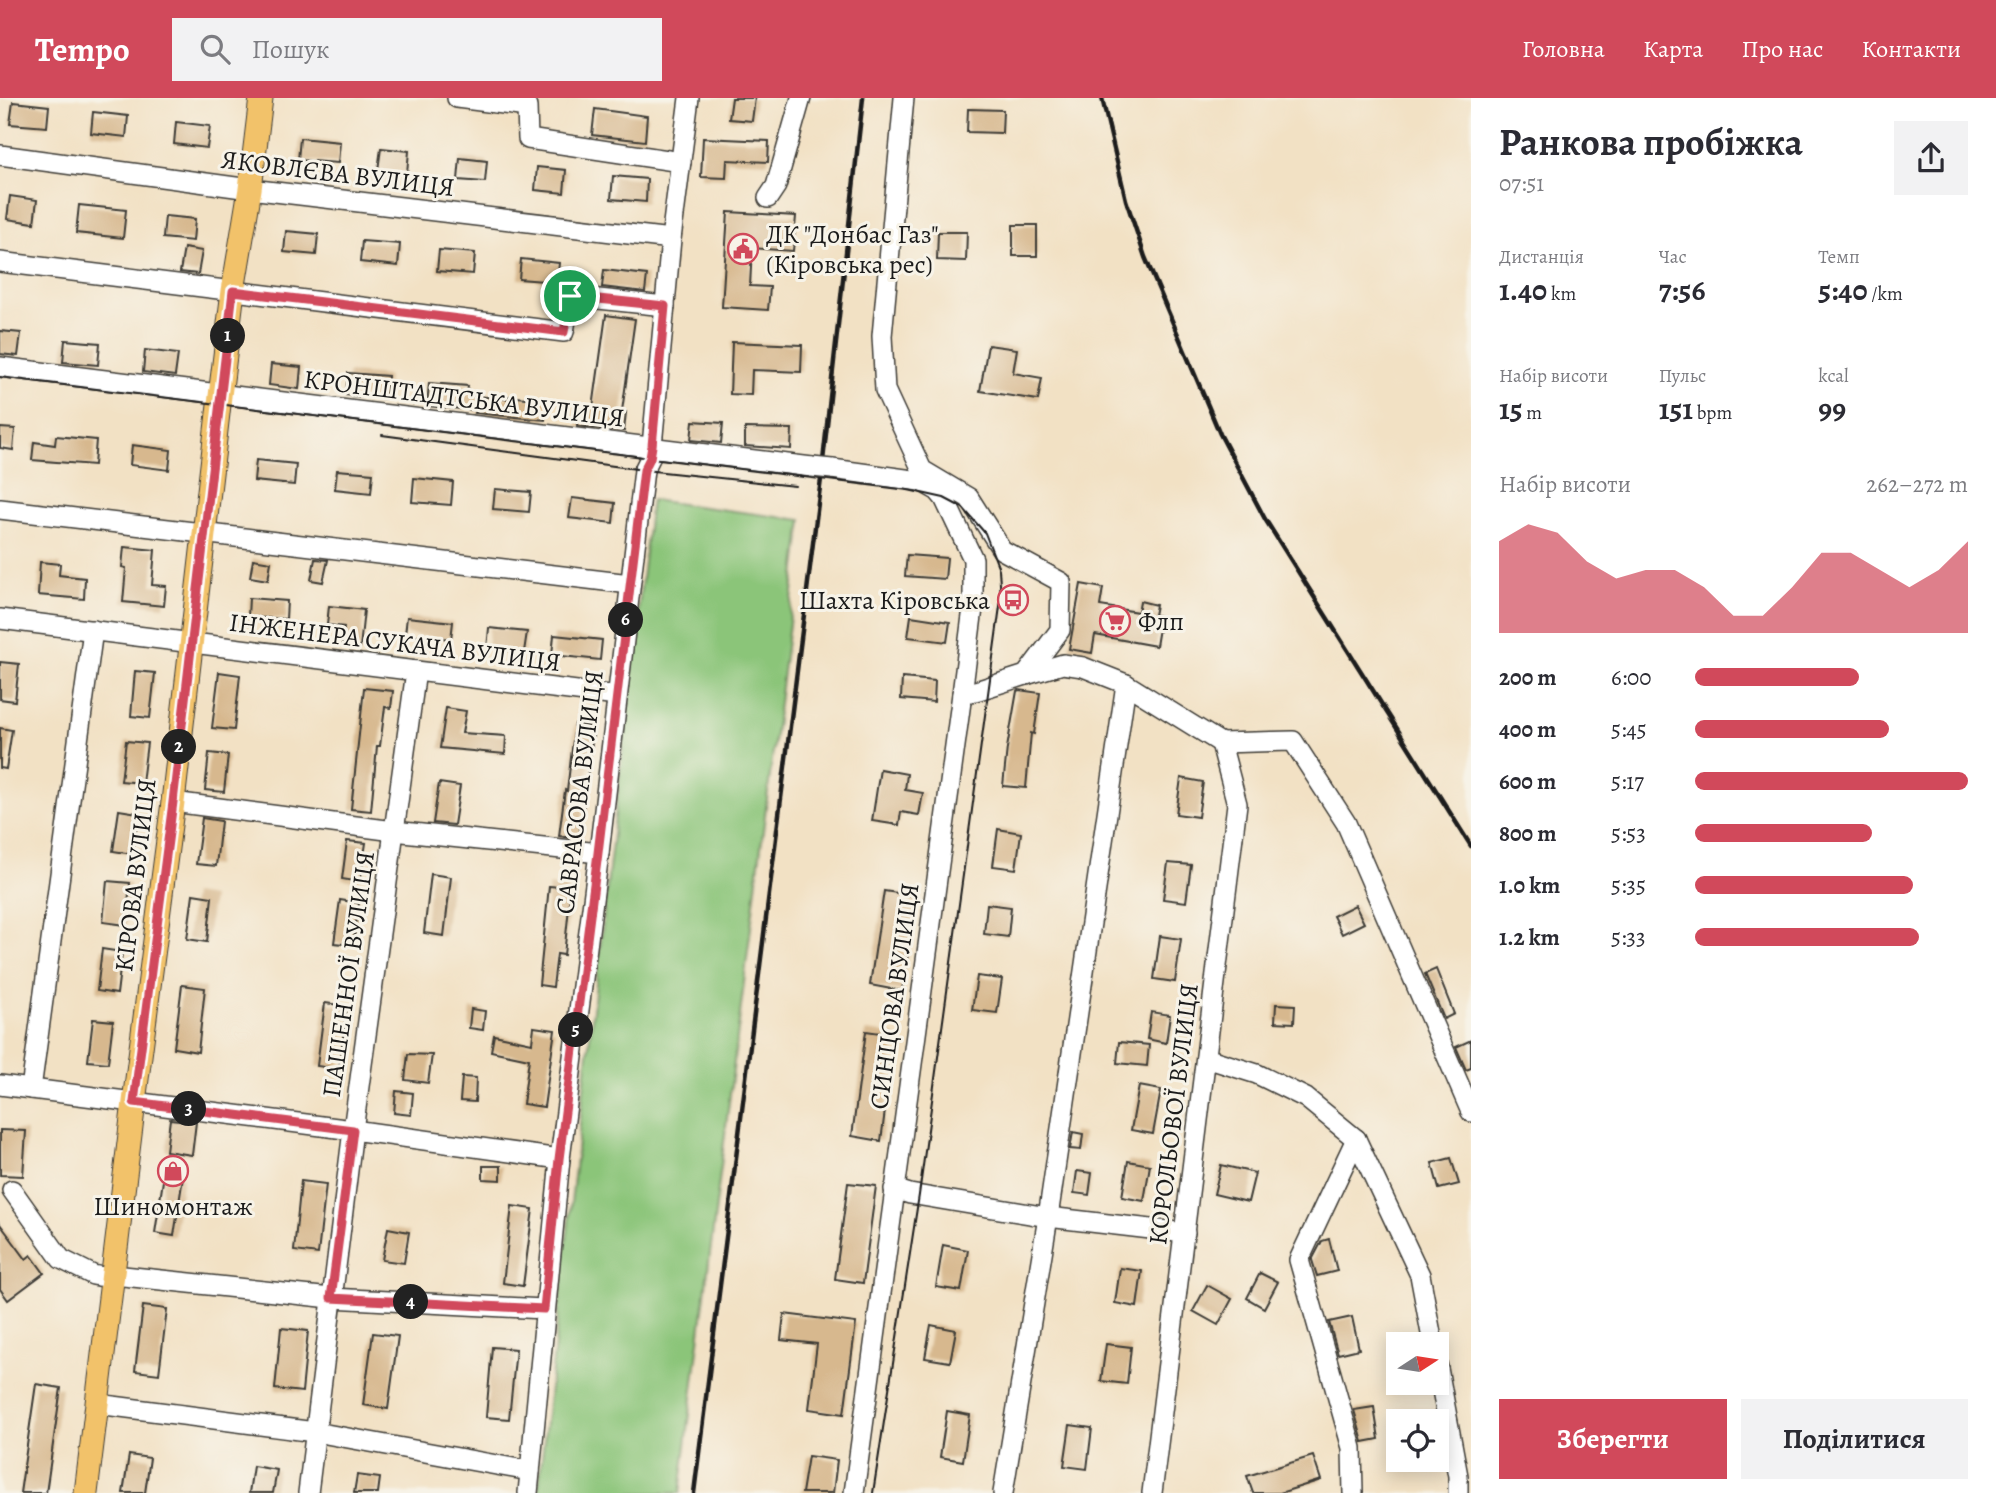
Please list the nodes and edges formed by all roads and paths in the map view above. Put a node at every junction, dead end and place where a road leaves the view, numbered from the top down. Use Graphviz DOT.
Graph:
graph roads {
  1 [pos="261,98"];
  2 [pos="457,98"];
  3 [pos="689,98"];
  4 [pos="801,98"];
  5 [pos="904,98"];
  6 [pos="529,103"];
  7 [pos="0,155"];
  8 [pos="681,162"];
  9 [pos="250,189"];
  10 [pos="768,198"];
  11 [pos="671,239"];
  12 [pos="0,262"];
  13 [pos="233,291"];
  14 [pos="665,306"];
  15 [pos="0,367"];
  16 [pos="220,396"];
  17 [pos="652,446"];
  18 [pos="0,509"];
  19 [pos="950,511"];
  20 [pos="204,533"];
  21 [pos="630,584"];
  22 [pos="0,619"];
  23 [pos="93,630"];
  24 [pos="191,643"];
  25 [pos="416,671"];
  26 [pos="1026,674"];
  27 [pos="1126,684"];
  28 [pos="962,694"];
  29 [pos="617,696"];
  30 [pos="1221,743"];
  31 [pos="173,802"];
  32 [pos="394,831"];
  33 [pos="598,853"];
  34 [pos="1206,1058"];
  35 [pos="0,1085"];
  36 [pos="32,1089"];
  37 [pos="134,1102"];
  38 [pos="1471,1112"];
  39 [pos="353,1130"];
  40 [pos="1356,1139"];
  41 [pos="559,1159"];
  42 [pos="894,1189"];
  43 [pos="12,1190"];
  44 [pos="1048,1217"];
  45 [pos="1185,1233"];
  46 [pos="114,1277"];
  47 [pos="331,1298"];
  48 [pos="544,1309"];
  49 [pos="1431,1332"];
  50 [pos="1443,1395"];
  51 [pos="97,1404"];
  52 [pos="314,1432"];
  53 [pos="530,1471"];
  54 [pos="86,1493"];
  55 [pos="308,1493"];
  56 [pos="528,1493"];
  57 [pos="854,1493"];
  58 [pos="1003,1493"];
  59 [pos="1152,1493"];
  60 [pos="1353,1493"];
  61 [pos="1458,1493"];
  1 -- 9 [label="main road, КІРОВА ВУЛИЦЯ"];
  2 -- 6 [label="street"];
  3 -- 8 [label="street, САВРАСОВА ВУЛИЦЯ"];
  4 -- 10 [label="street"];
  5 -- 26 [label="street"];
  6 -- 8 [label="street"];
  7 -- 9 [label="street, ЯКОВЛЄВА ВУЛИЦЯ"];
  8 -- 11 [label="street, САВРАСОВА ВУЛИЦЯ"];
  9 -- 11 [label="street, ЯКОВЛЄВА ВУЛИЦЯ"];
  9 -- 13 [label="main road, КІРОВА ВУЛИЦЯ"];
  11 -- 14 [label="street, САВРАСОВА ВУЛИЦЯ"];
  12 -- 13 [label="street"];
  13 -- 14 [label="street"];
  13 -- 16 [label="main road, КІРОВА ВУЛИЦЯ"];
  14 -- 17 [label="street, САВРАСОВА ВУЛИЦЯ"];
  15 -- 16 [label="street, КРОНШТАДТСЬКА ВУЛИЦЯ"];
  16 -- 17 [label="street, КРОНШТАДТСЬКА ВУЛИЦЯ"];
  16 -- 20 [label="main road, КІРОВА ВУЛИЦЯ"];
  17 -- 19 [label="street, КРОНШТАДТСЬКА ВУЛИЦЯ"];
  17 -- 21 [label="street, САВРАСОВА ВУЛИЦЯ"];
  18 -- 20 [label="street"];
  19 -- 28 [label="street, СИНЦОВА ВУЛИЦЯ"];
  20 -- 21 [label="street"];
  20 -- 24 [label="main road, КІРОВА ВУЛИЦЯ"];
  21 -- 29 [label="street, САВРАСОВА ВУЛИЦЯ"];
  22 -- 23 [label="street, ІНЖЕНЕРА СУКАЧА ВУЛИЦЯ"];
  23 -- 24 [label="street, ІНЖЕНЕРА СУКАЧА ВУЛИЦЯ"];
  23 -- 36 [label="street"];
  24 -- 25 [label="street, ІНЖЕНЕРА СУКАЧА ВУЛИЦЯ"];
  24 -- 31 [label="main road, КІРОВА ВУЛИЦЯ"];
  25 -- 29 [label="street, ІНЖЕНЕРА СУКАЧА ВУЛИЦЯ"];
  25 -- 32 [label="street, ПАШЕННОЇ ВУЛИЦЯ"];
  26 -- 27 [label="street"];
  26 -- 28 [label="street"];
  27 -- 30 [label="street"];
  27 -- 44 [label="street"];
  28 -- 42 [label="street, СИНЦОВА ВУЛИЦЯ"];
  29 -- 33 [label="street, САВРАСОВА ВУЛИЦЯ"];
  30 -- 34 [label="street, КОРОЛЬОВОЇ ВУЛИЦЯ"];
  30 -- 38 [label="street"];
  31 -- 32 [label="street"];
  31 -- 37 [label="main road, КІРОВА ВУЛИЦЯ"];
  32 -- 33 [label="street"];
  32 -- 39 [label="street, ПАШЕННОЇ ВУЛИЦЯ"];
  33 -- 41 [label="street, САВРАСОВА ВУЛИЦЯ"];
  34 -- 40 [label="street"];
  34 -- 45 [label="street, КОРОЛЬОВОЇ ВУЛИЦЯ"];
  35 -- 36 [label="street"];
  36 -- 37 [label="street"];
  37 -- 39 [label="street"];
  37 -- 46 [label="main road, КІРОВА ВУЛИЦЯ"];
  39 -- 41 [label="street"];
  39 -- 47 [label="street, ПАШЕННОЇ ВУЛИЦЯ"];
  40 -- 49 [label="street"];
  40 -- 60 [label="street"];
  41 -- 48 [label="street, САВРАСОВА ВУЛИЦЯ"];
  42 -- 44 [label="street"];
  42 -- 57 [label="street, СИНЦОВА ВУЛИЦЯ"];
  43 -- 46 [label="street"];
  44 -- 45 [label="street"];
  44 -- 58 [label="street"];
  45 -- 59 [label="street, КОРОЛЬОВОЇ ВУЛИЦЯ"];
  46 -- 47 [label="street"];
  46 -- 51 [label="main road, КІРОВА ВУЛИЦЯ"];
  47 -- 48 [label="street"];
  47 -- 52 [label="street, ПАШЕННОЇ ВУЛИЦЯ"];
  48 -- 53 [label="street, САВРАСОВА ВУЛИЦЯ"];
  50 -- 61 [label="street"];
  51 -- 52 [label="street"];
  51 -- 54 [label="main road, КІРОВА ВУЛИЦЯ"];
  52 -- 53 [label="street"];
  52 -- 55 [label="street, ПАШЕННОЇ ВУЛИЦЯ"];
  53 -- 56 [label="street, САВРАСОВА ВУЛИЦЯ"];
}
